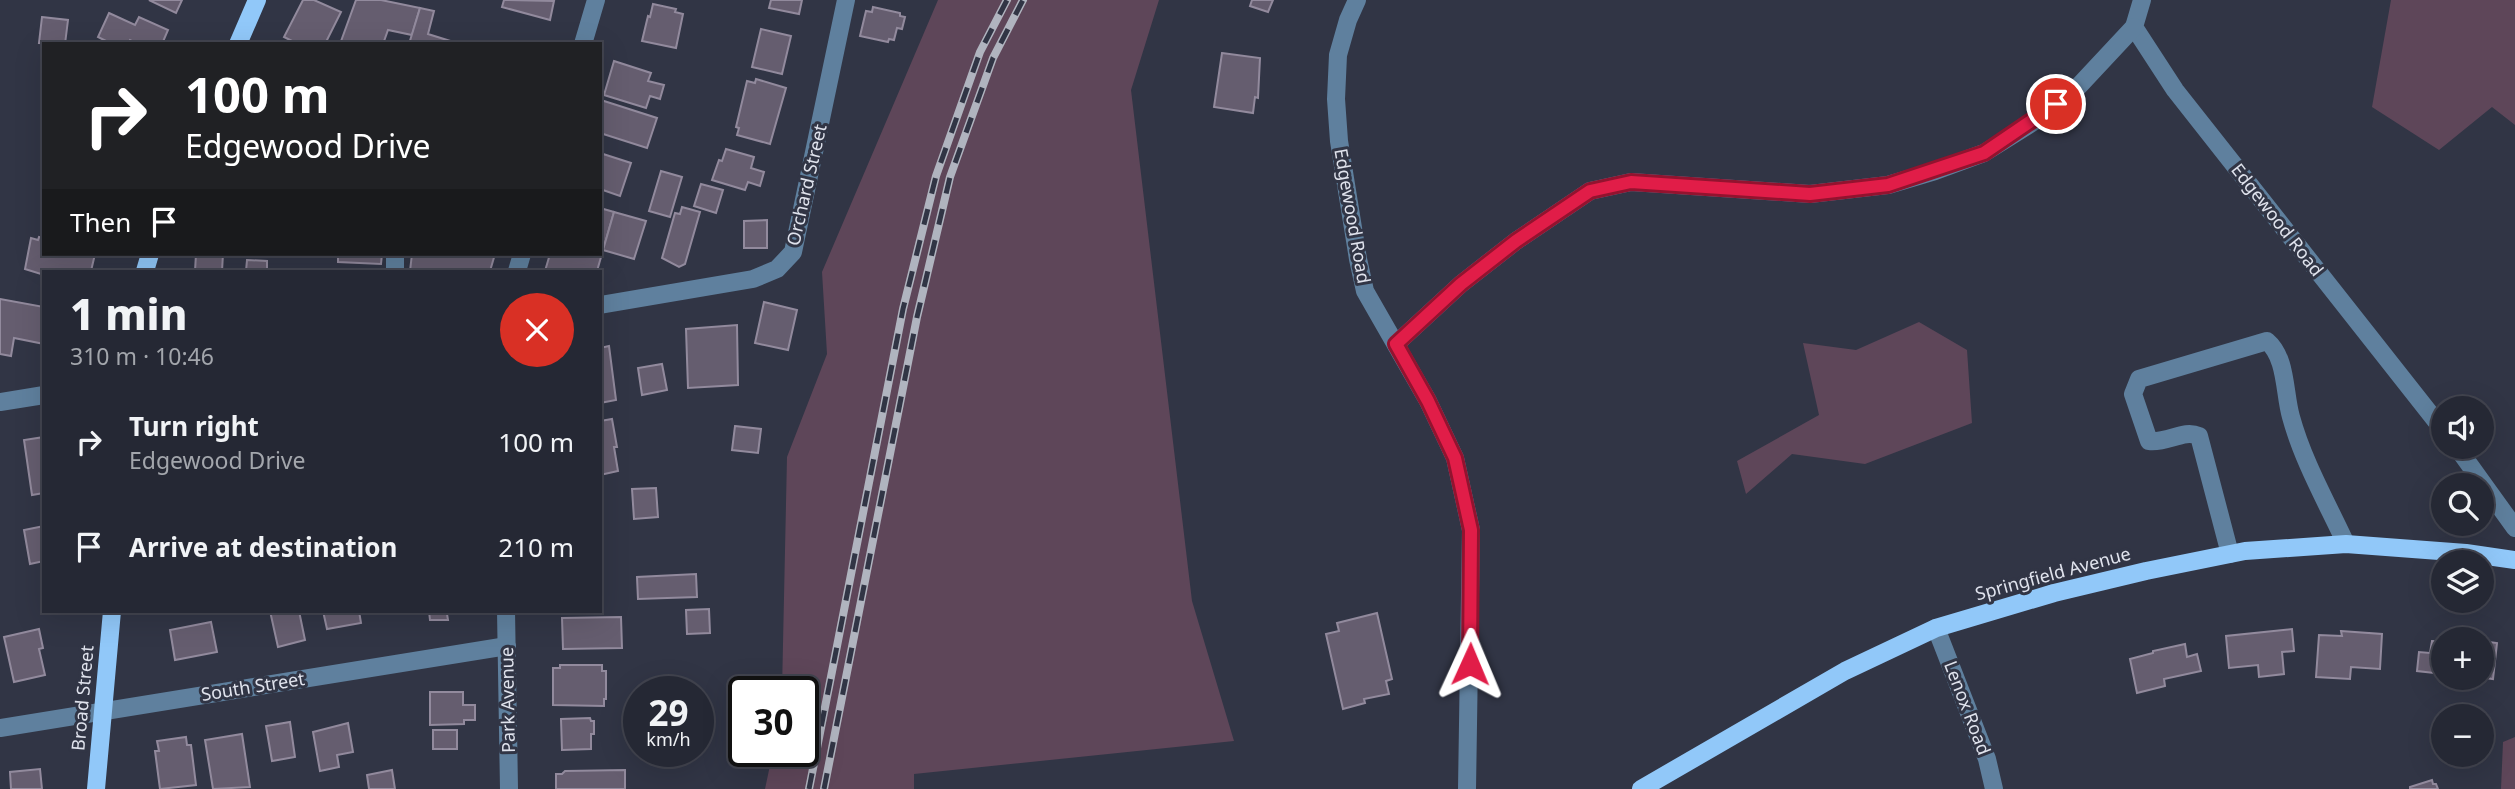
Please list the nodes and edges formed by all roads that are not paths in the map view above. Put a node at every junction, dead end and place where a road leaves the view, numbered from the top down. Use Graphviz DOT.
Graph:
graph roads {
  1 [pos="257,0"];
  2 [pos="596,0"];
  3 [pos="846,0"];
  4 [pos="1357,0"];
  5 [pos="2141,0"];
  6 [pos="2134,27"];
  7 [pos="239,42"];
  8 [pos="584,42"];
  9 [pos="602,305"];
  10 [pos="1396,344"];
  11 [pos="42,395"];
  12 [pos="0,402"];
  13 [pos="2431,415"];
  14 [pos="2465,459"];
  15 [pos="2515,528"];
  16 [pos="2346,544"];
  17 [pos="2230,554"];
  18 [pos="2515,560"];
  19 [pos="112,613"];
  20 [pos="506,613"];
  21 [pos="1936,628"];
  22 [pos="507,646"];
  23 [pos="103,711"];
  24 [pos="0,728"];
  25 [pos="96,789"];
  26 [pos="509,789"];
  27 [pos="1467,789"];
  28 [pos="1641,789"];
  29 [pos="1994,789"];
  1 -- 7 [label="main road"];
  2 -- 8 [label="street"];
  3 -- 9 [label="street, Orchard Street"];
  4 -- 10 [label="street, Edgewood Road"];
  5 -- 6 [label="street"];
  6 -- 10 [label="street"];
  6 -- 13 [label="street, Edgewood Road"];
  10 -- 27 [label="street, Edgewood Road"];
  11 -- 12 [label="street"];
  14 -- 15 [label="street"];
  16 -- 17 [label="main road, Springfield Avenue"];
  16 -- 17 [label="street"];
  16 -- 18 [label="main road, Springfield Avenue"];
  17 -- 21 [label="main road, Springfield Avenue"];
  19 -- 23 [label="main road, Broad Street"];
  20 -- 22 [label="street, Park Avenue"];
  21 -- 28 [label="main road, Springfield Avenue"];
  21 -- 29 [label="street, Lenox Road"];
  22 -- 23 [label="street, South Street"];
  22 -- 26 [label="street, Park Avenue"];
  23 -- 24 [label="street, South Street"];
  23 -- 25 [label="main road, Broad Street"];
}
